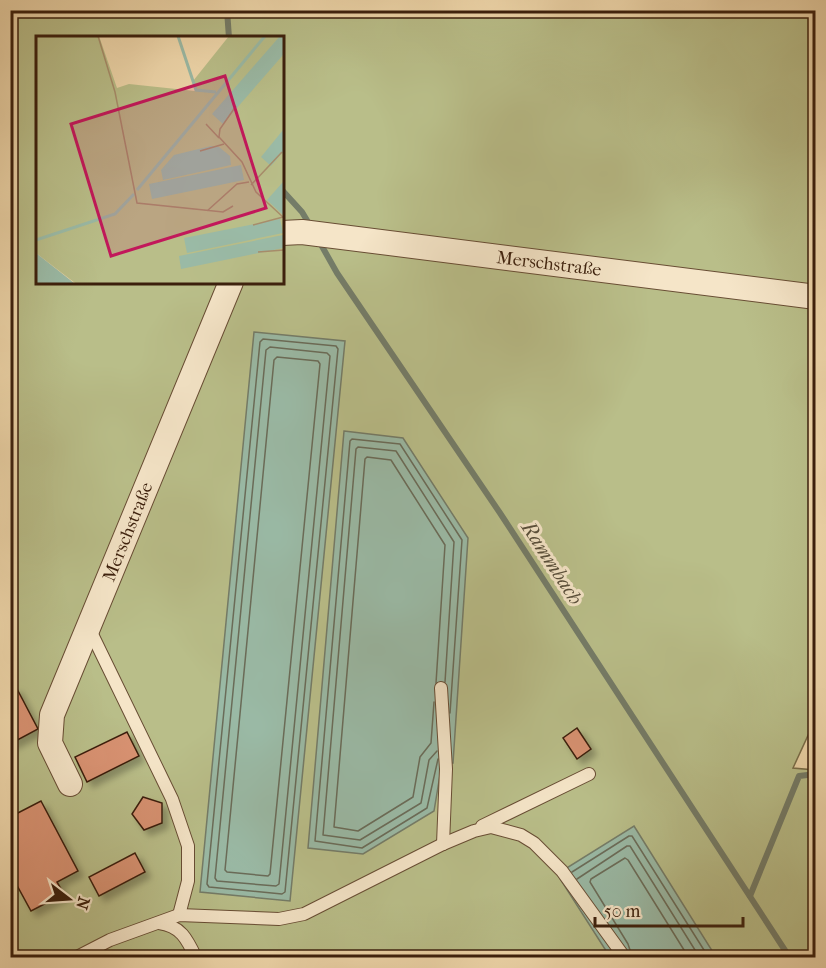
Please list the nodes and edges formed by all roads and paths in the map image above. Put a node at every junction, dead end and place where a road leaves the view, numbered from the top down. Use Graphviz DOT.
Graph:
graph roads {
  1 [pos="292,233"];
  2 [pos="230,284"];
  3 [pos="816,297"];
  4 [pos="89,627"];
  5 [pos="441,688"];
  6 [pos="589,774"];
  7 [pos="70,784"];
  8 [pos="474,831"];
  9 [pos="442,844"];
  10 [pos="179,915"];
  11 [pos="159,923"];
  12 [pos="75,957"];
  13 [pos="196,957"];
  14 [pos="626,957"];
  1 -- 3 [label="street, Merschstraße"];
  2 -- 4 [label="street, Merschstraße"];
  4 -- 7 [label="street, Merschstraße"];
  4 -- 10 [label="lane"];
  5 -- 9 [label="lane"];
  6 -- 8 [label="lane"];
  8 -- 9 [label="lane"];
  8 -- 14 [label="lane"];
  9 -- 10 [label="lane"];
  10 -- 11 [label="lane"];
  11 -- 12 [label="lane"];
  11 -- 13 [label="lane"];
}
